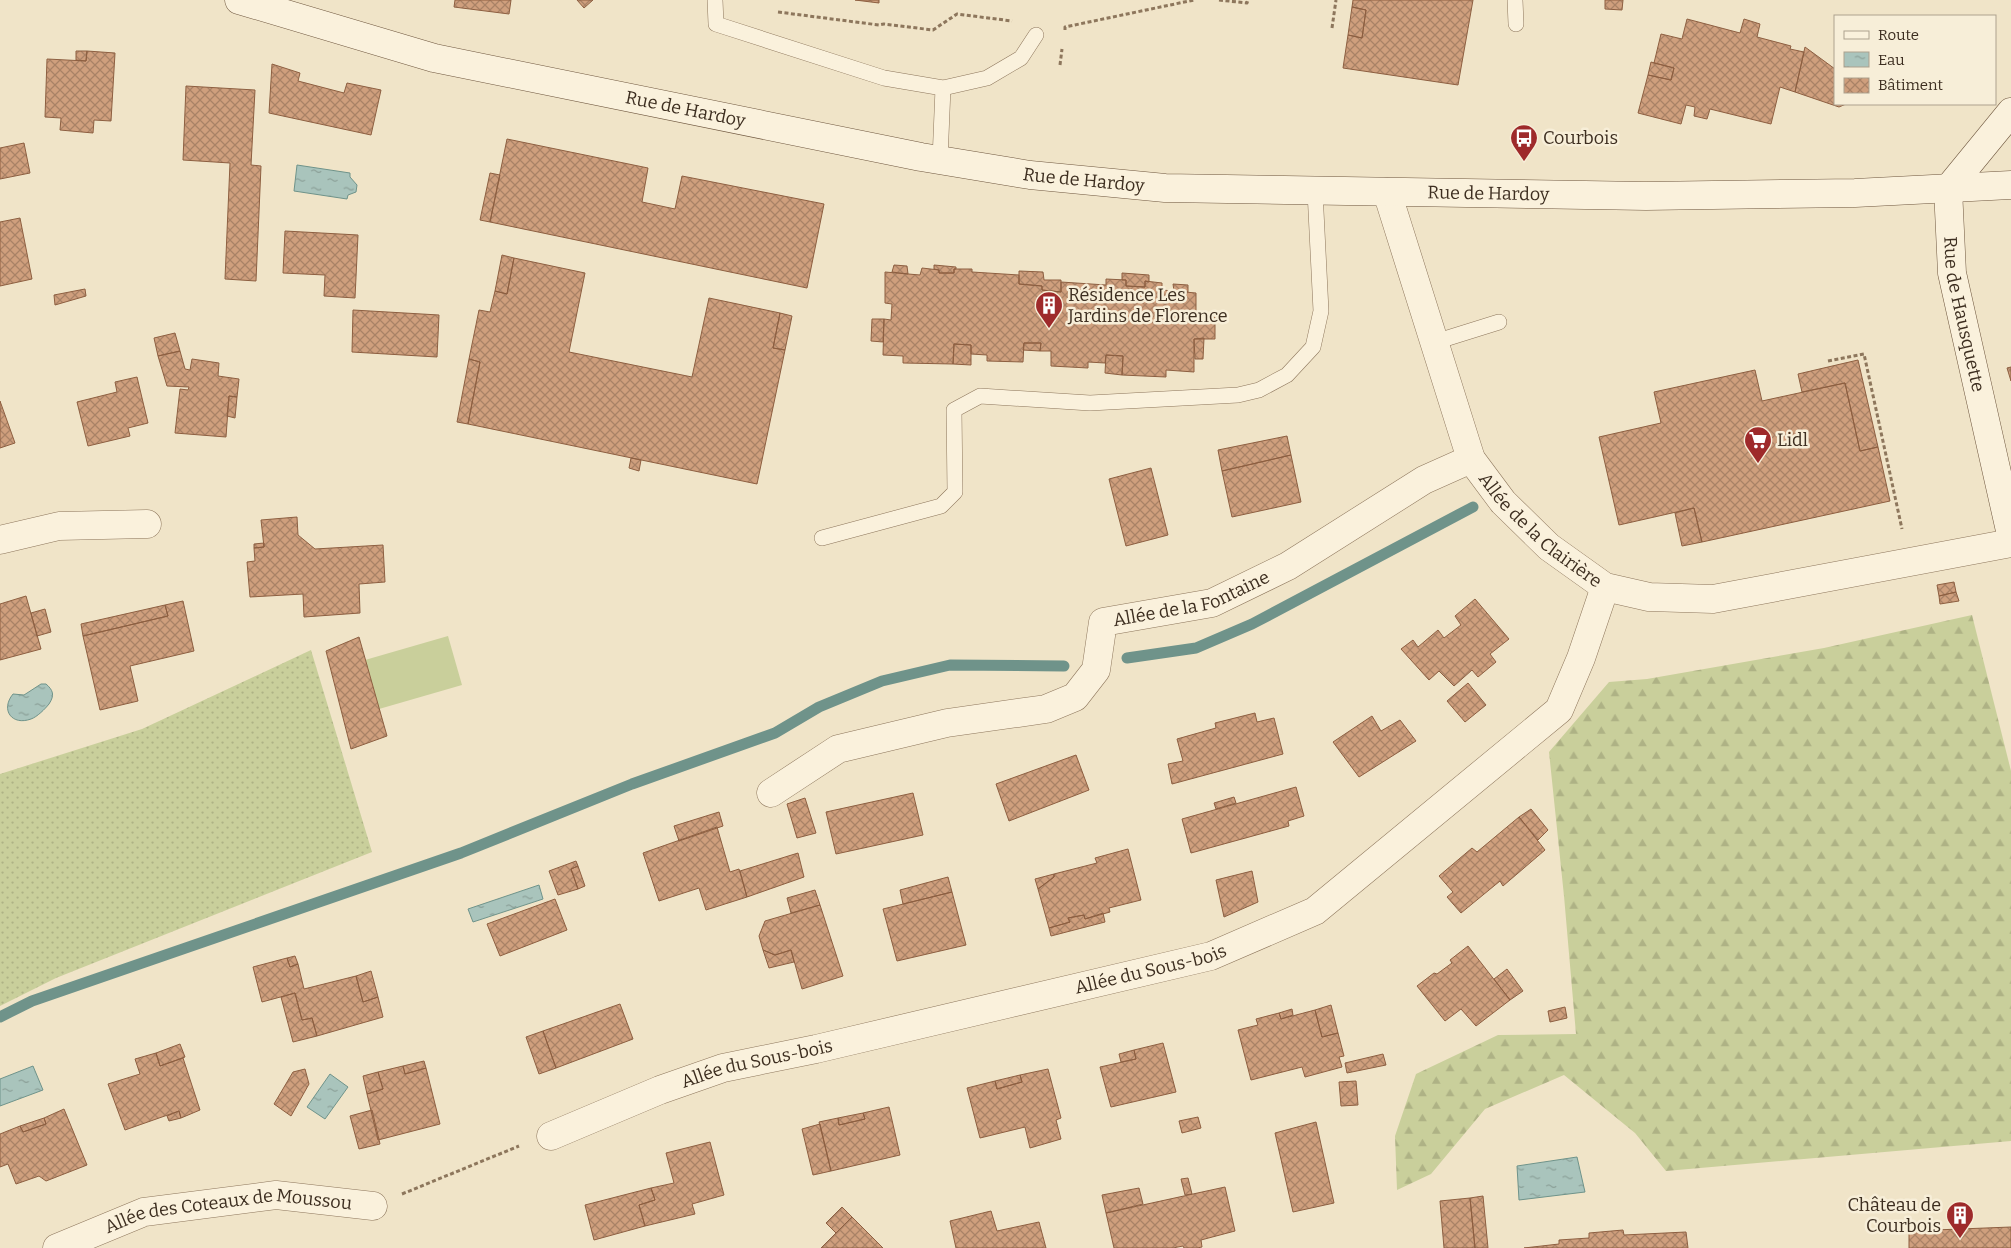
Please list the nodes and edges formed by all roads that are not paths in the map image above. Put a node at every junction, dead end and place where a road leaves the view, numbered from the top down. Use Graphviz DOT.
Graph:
graph roads {
  1 [pos="239,0"];
  2 [pos="715,0"];
  3 [pos="1515,0"];
  4 [pos="1516,24"];
  5 [pos="1036,35"];
  6 [pos="943,88"];
  7 [pos="2011,112"];
  8 [pos="940,160"];
  9 [pos="2011,185"];
  10 [pos="1948,189"];
  11 [pos="1315,192"];
  12 [pos="1387,192"];
  13 [pos="1499,322"];
  14 [pos="1437,348"];
  15 [pos="1471,459"];
  16 [pos="147,524"];
  17 [pos="2011,535"];
  18 [pos="822,538"];
  19 [pos="0,540"];
  20 [pos="2011,543"];
  21 [pos="1605,587"];
  22 [pos="771,793"];
  23 [pos="551,1136"];
  24 [pos="373,1206"];
  25 [pos="57,1248"];
  1 -- 8 [label="street, Rue de Hardoy"];
  2 -- 6 [label="lane"];
  3 -- 4 [label="lane"];
  5 -- 6 [label="lane"];
  6 -- 8 [label="lane"];
  7 -- 10 [label="street"];
  8 -- 11 [label="street, Rue de Hardoy"];
  9 -- 10 [label="street, Rue de Hardoy"];
  10 -- 12 [label="street, Rue de Hardoy"];
  10 -- 17 [label="street, Rue de Hausquette"];
  11 -- 12 [label="street, Rue de Hardoy"];
  11 -- 18 [label="lane"];
  12 -- 14 [label="street, Allée de la Clairière"];
  13 -- 14 [label="lane"];
  14 -- 15 [label="street, Allée de la Clairière"];
  15 -- 21 [label="street, Allée de la Clairière"];
  15 -- 22 [label="street, Allée de la Fontaine"];
  16 -- 19 [label="street"];
  20 -- 21 [label="street, Allée de la Clairière"];
  21 -- 23 [label="street, Allée du Sous-bois"];
  24 -- 25 [label="street, Allée des Coteaux de Moussou"];
}
